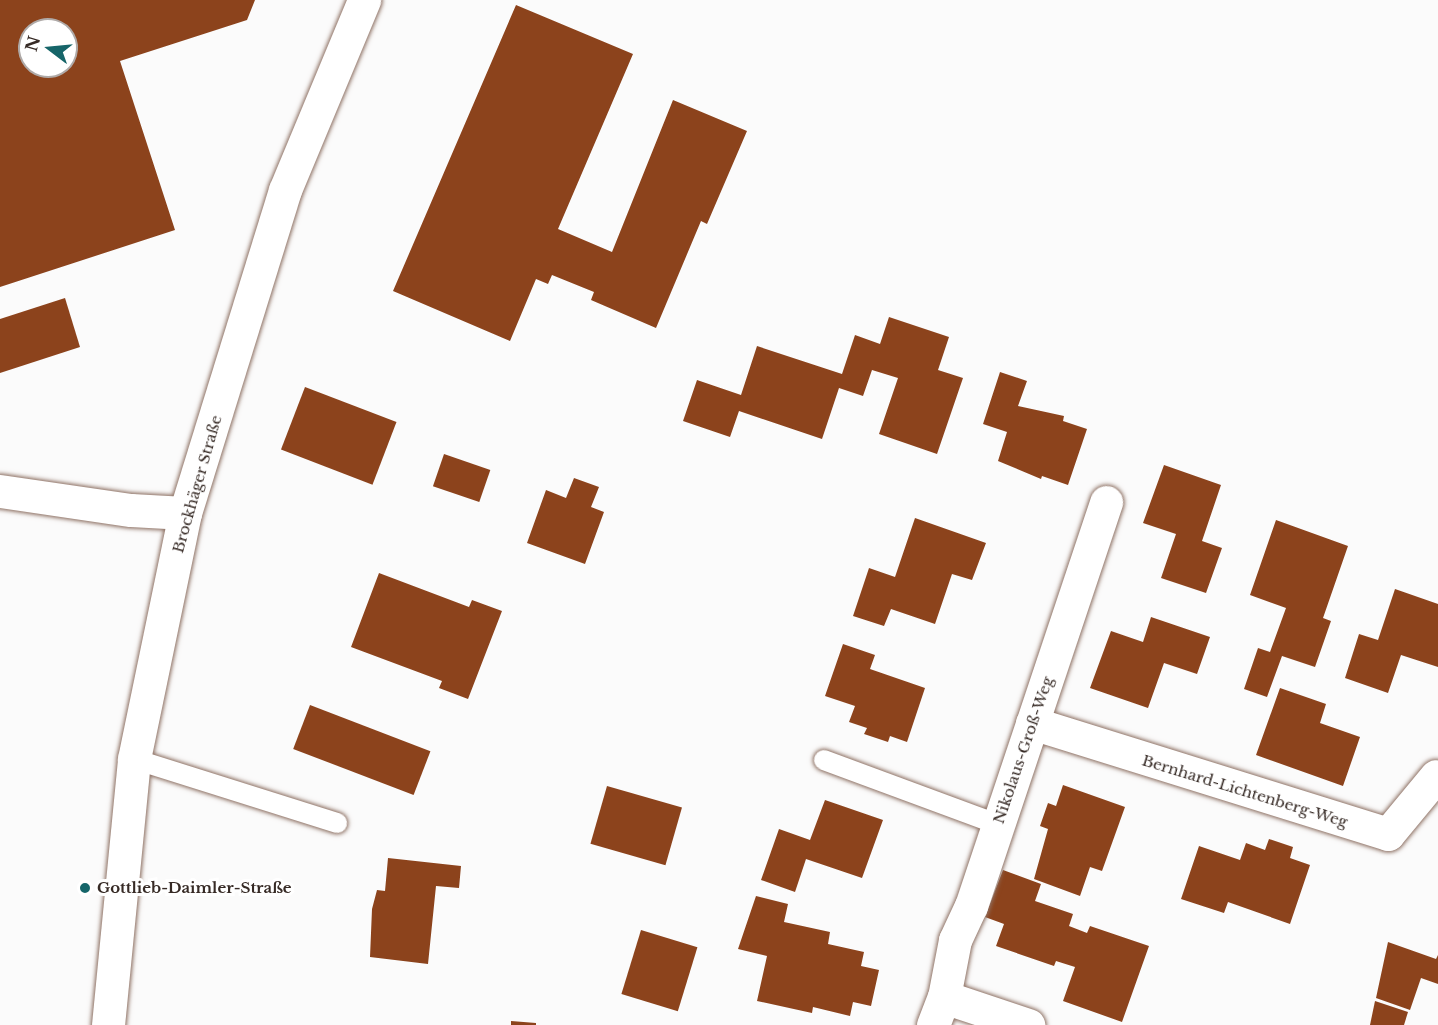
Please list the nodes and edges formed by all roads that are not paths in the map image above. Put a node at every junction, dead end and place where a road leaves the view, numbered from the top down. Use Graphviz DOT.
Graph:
graph roads {
  1 [pos="364,0"];
  2 [pos="0,491"];
  3 [pos="1106,502"];
  4 [pos="185,513"];
  5 [pos="1032,723"];
  6 [pos="134,759"];
  7 [pos="824,760"];
  8 [pos="1436,776"];
  9 [pos="337,823"];
  10 [pos="997,824"];
  11 [pos="938,1011"];
  12 [pos="108,1025"];
  13 [pos="1028,1025"];
  1 -- 4 [label="street, Brockhäger Straße"];
  2 -- 4 [label="street"];
  3 -- 5 [label="street, Nikolaus-Groß-Weg"];
  4 -- 6 [label="street, Brockhäger Straße"];
  5 -- 8 [label="street, Bernhard-Lichtenberg-Weg"];
  5 -- 10 [label="street, Nikolaus-Groß-Weg"];
  6 -- 9 [label="lane"];
  6 -- 12 [label="street, Brockhäger Straße"];
  7 -- 10 [label="lane"];
  10 -- 11 [label="street, Nikolaus-Groß-Weg"];
  11 -- 13 [label="street, Nikolaus-Groß-Weg"];
}
